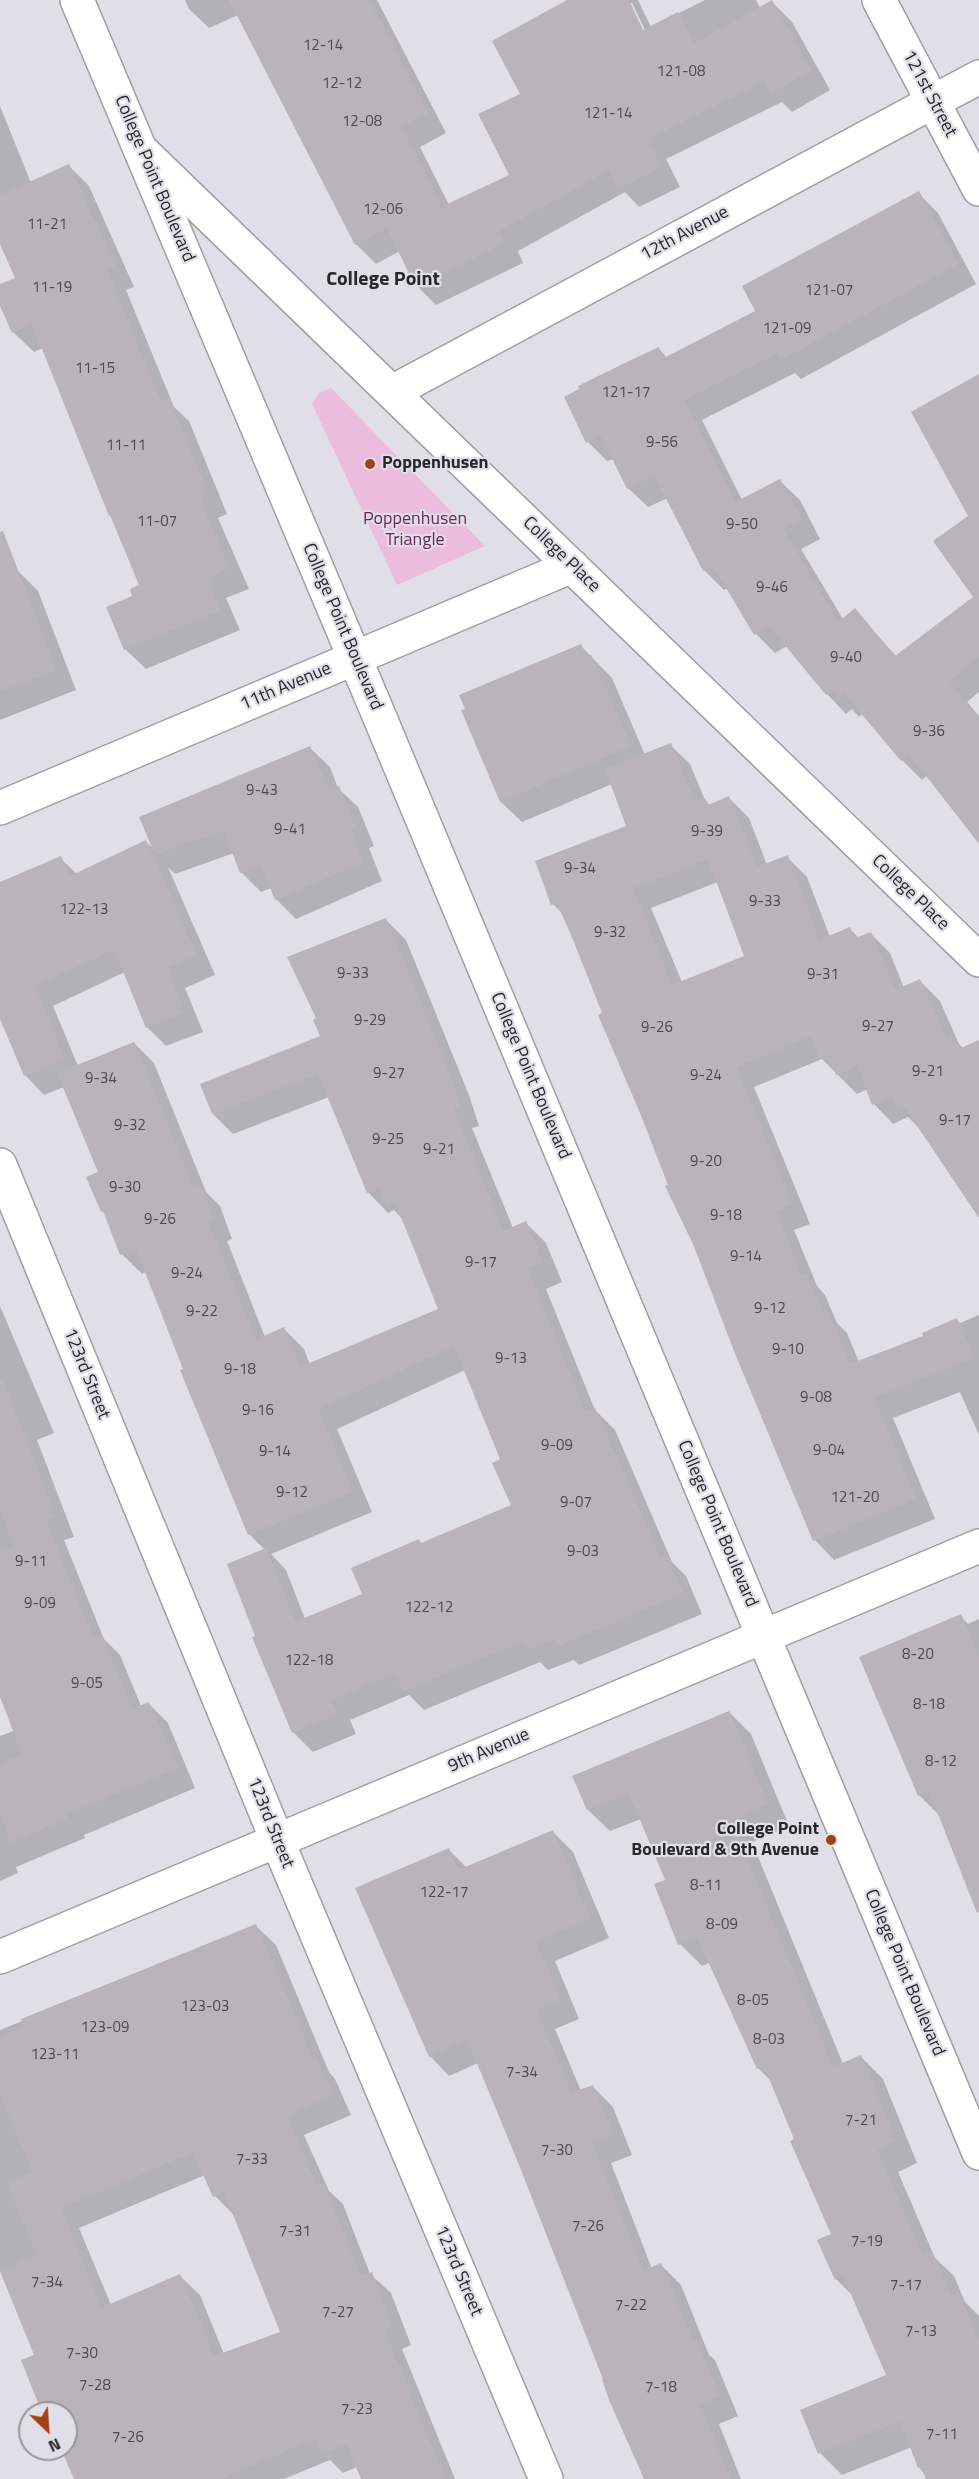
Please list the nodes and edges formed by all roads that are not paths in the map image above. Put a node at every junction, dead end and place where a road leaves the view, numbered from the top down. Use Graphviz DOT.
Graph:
graph roads {
  1 [pos="77,0"];
  2 [pos="879,0"];
  3 [pos="979,78"];
  4 [pos="933,101"];
  5 [pos="142,151"];
  6 [pos="979,189"];
  7 [pos="392,392"];
  8 [pos="572,566"];
  9 [pos="355,658"];
  10 [pos="0,808"];
  11 [pos="979,960"];
  12 [pos="0,1165"];
  13 [pos="979,1546"];
  14 [pos="764,1636"];
  15 [pos="277,1840"];
  16 [pos="0,1957"];
  17 [pos="972,2119"];
  18 [pos="979,2153"];
  19 [pos="546,2479"];
  1 -- 5 [label="street, College Point Boulevard"];
  2 -- 4 [label="street, 121st Street"];
  3 -- 4 [label="street, 12th Avenue"];
  4 -- 6 [label="street, 121st Street"];
  4 -- 7 [label="street, 12th Avenue"];
  5 -- 7 [label="street, College Place"];
  5 -- 9 [label="street, College Point Boulevard"];
  7 -- 8 [label="street, College Place"];
  8 -- 9 [label="street, 11th Avenue"];
  8 -- 11 [label="street, College Place"];
  9 -- 10 [label="street, 11th Avenue"];
  9 -- 14 [label="street, College Point Boulevard"];
  12 -- 15 [label="street, 123rd Street"];
  13 -- 14 [label="street, 9th Avenue"];
  14 -- 15 [label="street, 9th Avenue"];
  14 -- 17 [label="street, College Point Boulevard"];
  15 -- 16 [label="street, 9th Avenue"];
  15 -- 19 [label="street, 123rd Street"];
  17 -- 18 [label="street, College Point Boulevard"];
}
